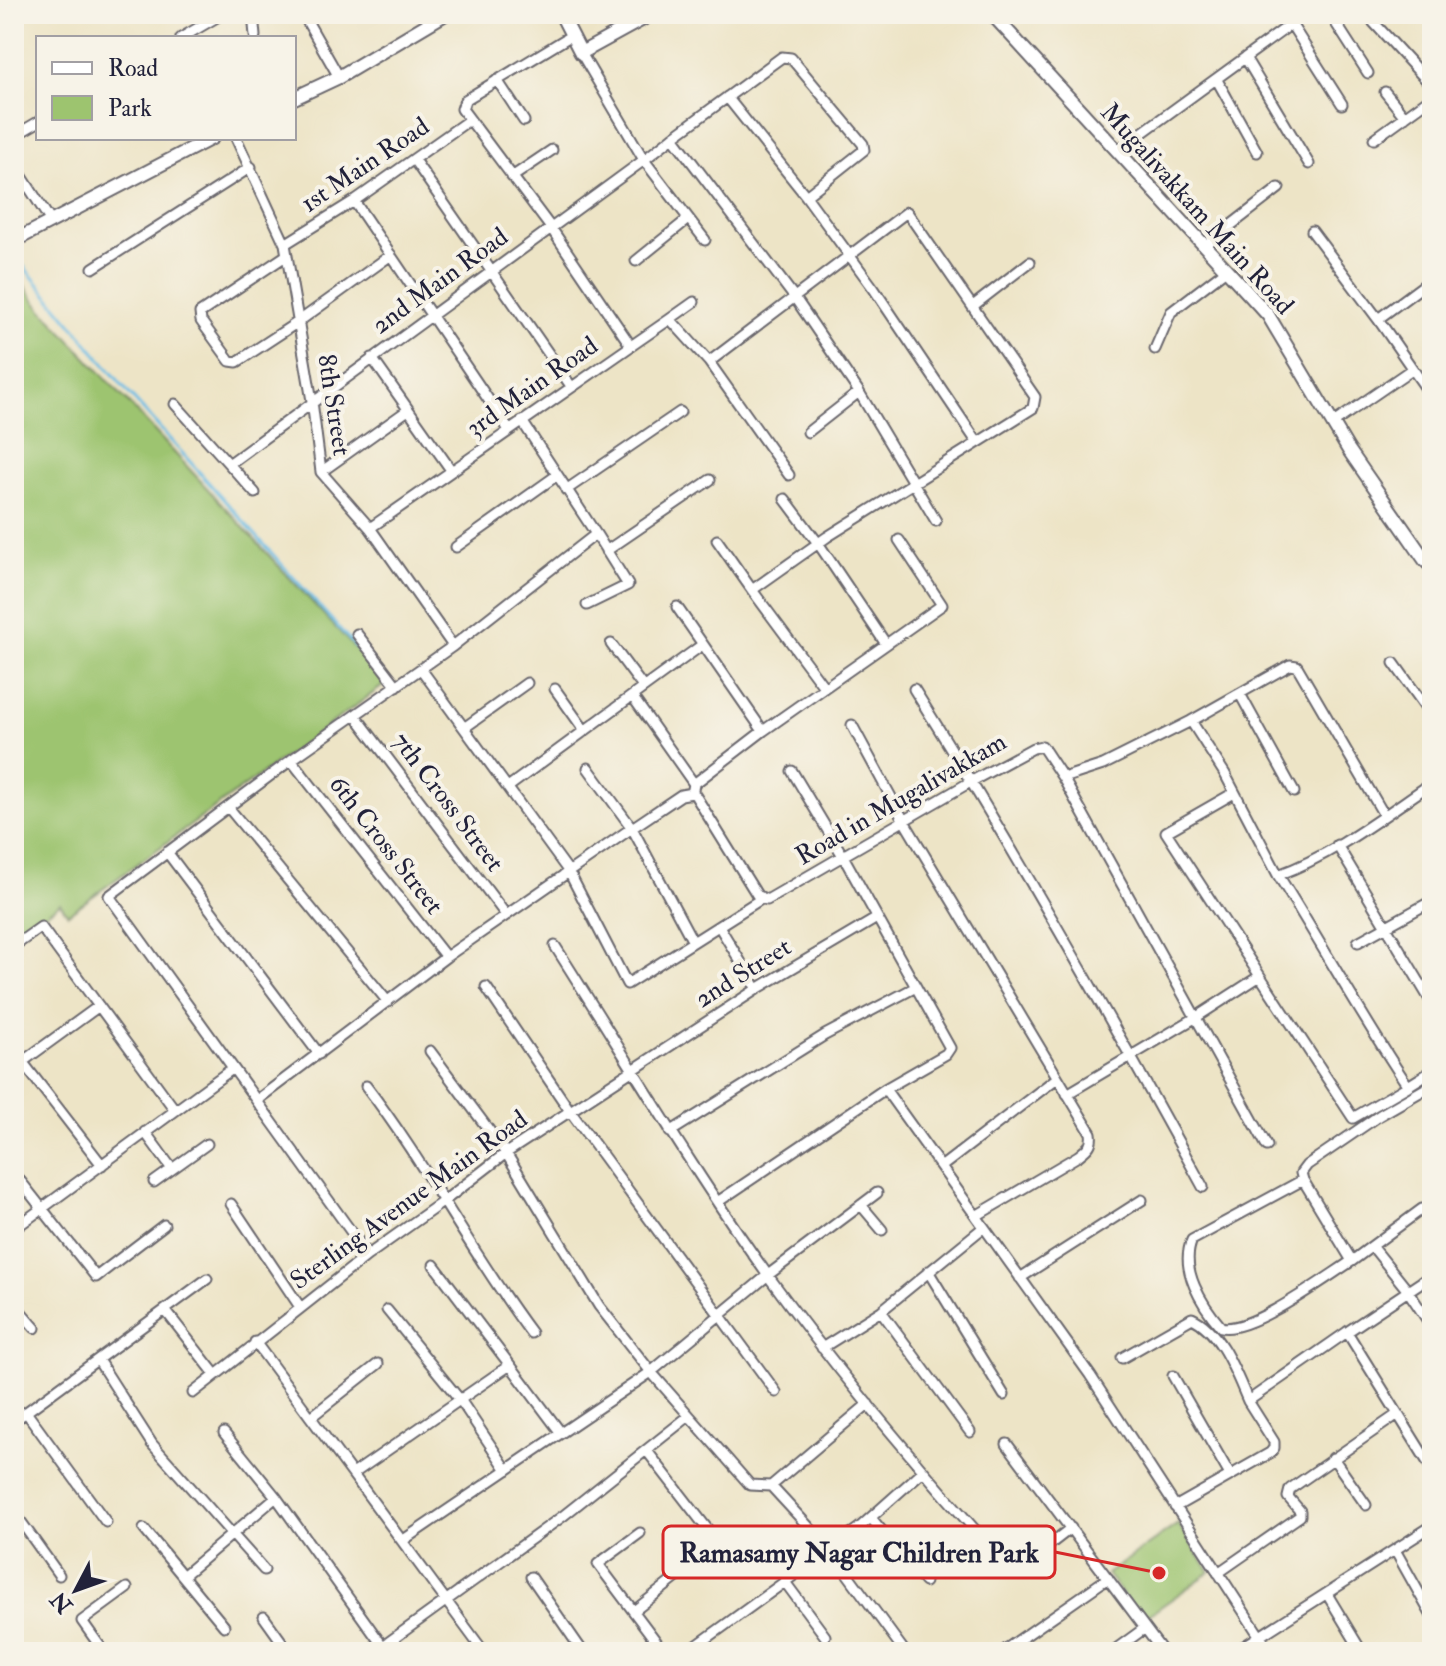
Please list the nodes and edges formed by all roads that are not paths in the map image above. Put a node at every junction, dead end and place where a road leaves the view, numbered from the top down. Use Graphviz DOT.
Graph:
graph roads {
  1 [pos="222,14"];
  2 [pos="253,14"];
  3 [pos="445,14"];
  4 [pos="561,14"];
  5 [pos="652,14"];
  6 [pos="992,14"];
  7 [pos="1305,14"];
  8 [pos="1330,14"];
  9 [pos="1366,14"];
  10 [pos="308,16"];
  11 [pos="206,18"];
  12 [pos="1291,24"];
  13 [pos="572,35"];
  14 [pos="184,36"];
  15 [pos="255,36"];
  16 [pos="581,53"];
  17 [pos="1246,59"];
  18 [pos="1368,73"];
  19 [pos="339,77"];
  20 [pos="497,80"];
  21 [pos="1217,80"];
  22 [pos="1432,86"];
  23 [pos="1385,92"];
  24 [pos="296,97"];
  25 [pos="727,97"];
  26 [pos="1432,97"];
  27 [pos="1342,104"];
  28 [pos="1405,117"];
  29 [pos="469,120"];
  30 [pos="524,121"];
  31 [pos="36,123"];
  32 [pos="14,136"];
  33 [pos="673,137"];
  34 [pos="1374,139"];
  35 [pos="208,140"];
  36 [pos="237,140"];
  37 [pos="552,150"];
  38 [pos="1117,151"];
  39 [pos="1257,152"];
  40 [pos="414,160"];
  41 [pos="644,160"];
  42 [pos="14,164"];
  43 [pos="1309,164"];
  44 [pos="251,167"];
  45 [pos="512,177"];
  46 [pos="1279,188"];
  47 [pos="806,196"];
  48 [pos="354,201"];
  49 [pos="688,219"];
  50 [pos="44,223"];
  51 [pos="551,228"];
  52 [pos="1312,231"];
  53 [pos="705,240"];
  54 [pos="14,241"];
  55 [pos="1204,246"];
  56 [pos="286,250"];
  57 [pos="391,255"];
  58 [pos="850,255"];
  59 [pos="636,261"];
  60 [pos="1030,262"];
  61 [pos="93,268"];
  62 [pos="492,270"];
  63 [pos="1226,270"];
  64 [pos="1431,283"];
  65 [pos="795,298"];
  66 [pos="694,302"];
  67 [pos="973,306"];
  68 [pos="431,314"];
  69 [pos="670,319"];
  70 [pos="1378,319"];
  71 [pos="298,322"];
  72 [pos="631,346"];
  73 [pos="1155,349"];
  74 [pos="372,358"];
  75 [pos="709,362"];
  76 [pos="1412,369"];
  77 [pos="571,386"];
  78 [pos="859,392"];
  79 [pos="1432,397"];
  80 [pos="312,401"];
  81 [pos="175,404"];
  82 [pos="408,410"];
  83 [pos="680,412"];
  84 [pos="522,421"];
  85 [pos="1332,424"];
  86 [pos="509,430"];
  87 [pos="808,432"];
  88 [pos="977,442"];
  89 [pos="229,464"];
  90 [pos="451,470"];
  91 [pos="321,472"];
  92 [pos="789,475"];
  93 [pos="556,476"];
  94 [pos="710,480"];
  95 [pos="913,483"];
  96 [pos="566,490"];
  97 [pos="255,493"];
  98 [pos="785,499"];
  99 [pos="936,521"];
  100 [pos="370,528"];
  101 [pos="596,534"];
  102 [pos="717,540"];
  103 [pos="899,540"];
  104 [pos="818,543"];
  105 [pos="456,547"];
  106 [pos="606,551"];
  107 [pos="1432,567"];
  108 [pos="752,590"];
  109 [pos="587,605"];
  110 [pos="677,607"];
  111 [pos="357,634"];
  112 [pos="611,644"];
  113 [pos="886,644"];
  114 [pos="702,645"];
  115 [pos="453,646"];
  116 [pos="1394,663"];
  117 [pos="421,669"];
  118 [pos="527,683"];
  119 [pos="397,686"];
  120 [pos="643,687"];
  121 [pos="824,687"];
  122 [pos="555,689"];
  123 [pos="914,689"];
  124 [pos="1240,694"];
  125 [pos="632,696"];
  126 [pos="355,715"];
  127 [pos="1432,716"];
  128 [pos="1191,721"];
  129 [pos="852,725"];
  130 [pos="464,728"];
  131 [pos="585,731"];
  132 [pos="763,731"];
  133 [pos="291,760"];
  134 [pos="588,768"];
  135 [pos="792,771"];
  136 [pos="1063,778"];
  137 [pos="972,781"];
  138 [pos="1432,783"];
  139 [pos="508,787"];
  140 [pos="693,788"];
  141 [pos="1294,792"];
  142 [pos="1234,793"];
  143 [pos="228,807"];
  144 [pos="1384,815"];
  145 [pos="904,821"];
  146 [pos="632,828"];
  147 [pos="1337,845"];
  148 [pos="167,852"];
  149 [pos="843,856"];
  150 [pos="569,872"];
  151 [pos="1278,875"];
  152 [pos="761,899"];
  153 [pos="1432,901"];
  154 [pos="506,915"];
  155 [pos="877,918"];
  156 [pos="719,926"];
  157 [pos="1386,926"];
  158 [pos="693,942"];
  159 [pos="1358,942"];
  160 [pos="14,946"];
  161 [pos="555,946"];
  162 [pos="446,957"];
  163 [pos="1260,976"];
  164 [pos="486,987"];
  165 [pos="916,987"];
  166 [pos="757,989"];
  167 [pos="388,1002"];
  168 [pos="1432,1003"];
  169 [pos="99,1006"];
  170 [pos="1195,1018"];
  171 [pos="14,1051"];
  172 [pos="430,1051"];
  173 [pos="319,1054"];
  174 [pos="1132,1056"];
  175 [pos="22,1062"];
  176 [pos="633,1068"];
  177 [pos="232,1069"];
  178 [pos="1432,1071"];
  179 [pos="1057,1078"];
  180 [pos="1432,1085"];
  181 [pos="366,1086"];
  182 [pos="1408,1086"];
  183 [pos="885,1089"];
  184 [pos="1067,1094"];
  185 [pos="257,1100"];
  186 [pos="175,1110"];
  187 [pos="570,1111"];
  188 [pos="145,1132"];
  189 [pos="670,1132"];
  190 [pos="207,1144"];
  191 [pos="1267,1146"];
  192 [pos="506,1153"];
  193 [pos="102,1165"];
  194 [pos="941,1167"];
  195 [pos="172,1169"];
  196 [pos="14,1173"];
  197 [pos="1303,1180"];
  198 [pos="154,1182"];
  199 [pos="1203,1187"];
  200 [pos="877,1193"];
  201 [pos="1142,1200"];
  202 [pos="444,1201"];
  203 [pos="719,1201"];
  204 [pos="231,1204"];
  205 [pos="861,1205"];
  206 [pos="42,1209"];
  207 [pos="1422,1209"];
  208 [pos="976,1216"];
  209 [pos="164,1225"];
  210 [pos="984,1227"];
  211 [pos="14,1229"];
  212 [pos="882,1230"];
  213 [pos="1372,1246"];
  214 [pos="368,1255"];
  215 [pos="1352,1261"];
  216 [pos="434,1265"];
  217 [pos="928,1271"];
  218 [pos="768,1275"];
  219 [pos="1432,1275"];
  220 [pos="1020,1278"];
  221 [pos="207,1279"];
  222 [pos="1408,1291"];
  223 [pos="14,1304"];
  224 [pos="300,1307"];
  225 [pos="165,1310"];
  226 [pos="387,1310"];
  227 [pos="881,1311"];
  228 [pos="719,1317"];
  229 [pos="1432,1327"];
  230 [pos="35,1328"];
  231 [pos="1347,1332"];
  232 [pos="531,1333"];
  233 [pos="255,1342"];
  234 [pos="822,1348"];
  235 [pos="1122,1358"];
  236 [pos="98,1360"];
  237 [pos="378,1364"];
  238 [pos="510,1365"];
  239 [pos="651,1372"];
  240 [pos="215,1374"];
  241 [pos="1173,1376"];
  242 [pos="776,1392"];
  243 [pos="193,1393"];
  244 [pos="1004,1395"];
  245 [pos="461,1401"];
  246 [pos="1248,1401"];
  247 [pos="868,1404"];
  248 [pos="26,1412"];
  249 [pos="1398,1414"];
  250 [pos="689,1416"];
  251 [pos="311,1417"];
  252 [pos="14,1421"];
  253 [pos="970,1432"];
  254 [pos="224,1433"];
  255 [pos="561,1433"];
  256 [pos="1007,1444"];
  257 [pos="647,1451"];
  258 [pos="1333,1458"];
  259 [pos="1432,1469"];
  260 [pos="507,1470"];
  261 [pos="923,1471"];
  262 [pos="353,1474"];
  263 [pos="1230,1475"];
  264 [pos="771,1486"];
  265 [pos="276,1497"];
  266 [pos="1366,1505"];
  267 [pos="1175,1507"];
  268 [pos="14,1512"];
  269 [pos="871,1518"];
  270 [pos="106,1522"];
  271 [pos="1432,1526"];
  272 [pos="1071,1528"];
  273 [pos="144,1529"];
  274 [pos="231,1533"];
  275 [pos="640,1533"];
  276 [pos="984,1540"];
  277 [pos="402,1541"];
  278 [pos="830,1550"];
  279 [pos="1395,1550"];
  280 [pos="1027,1562"];
  281 [pos="264,1570"];
  282 [pos="1218,1573"];
  283 [pos="59,1575"];
  284 [pos="184,1575"];
  285 [pos="531,1577"];
  286 [pos="1108,1578"];
  287 [pos="785,1582"];
  288 [pos="925,1582"];
  289 [pos="127,1588"];
  290 [pos="1327,1594"];
  291 [pos="447,1601"];
  292 [pos="634,1611"];
  293 [pos="1432,1616"];
  294 [pos="264,1617"];
  295 [pos="224,1626"];
  296 [pos="1145,1628"];
  297 [pos="825,1636"];
  298 [pos="1260,1637"];
  299 [pos="381,1650"];
  300 [pos="104,1652"];
  301 [pos="289,1652"];
  302 [pos="484,1652"];
  303 [pos="583,1652"];
  304 [pos="664,1652"];
  305 [pos="688,1652"];
  306 [pos="905,1652"];
  307 [pos="1003,1652"];
  308 [pos="1112,1652"];
  309 [pos="1163,1652"];
  310 [pos="1235,1652"];
  311 [pos="1270,1652"];
  312 [pos="1362,1652"];
  1 -- 11 [label="street"];
  2 -- 15 [label="street"];
  3 -- 19 [label="street"];
  4 -- 13 [label="street"];
  5 -- 16 [label="street"];
  6 -- 38 [label="street, Mugalivakkam Main Road"];
  7 -- 12 [label="street"];
  8 -- 18 [label="street"];
  9 -- 22 [label="street"];
  10 -- 19 [label="street"];
  11 -- 14 [label="street"];
  12 -- 17 [label="street"];
  12 -- 27 [label="street"];
  13 -- 16 [label="street"];
  13 -- 20 [label="street"];
  16 -- 41 [label="street"];
  17 -- 21 [label="street"];
  17 -- 43 [label="street"];
  19 -- 24 [label="street"];
  20 -- 29 [label="street, 3rd Main Road"];
  20 -- 30 [label="street"];
  21 -- 38 [label="street"];
  21 -- 39 [label="street"];
  23 -- 28 [label="street"];
  25 -- 33 [label="street"];
  25 -- 47 [label="street"];
  25 -- 47 [label="street"];
  26 -- 28 [label="street"];
  28 -- 34 [label="street"];
  29 -- 40 [label="street, 1st Main Road"];
  29 -- 45 [label="street, 3rd Main Road"];
  31 -- 32 [label="street"];
  33 -- 41 [label="street"];
  33 -- 65 [label="street"];
  35 -- 50 [label="street"];
  36 -- 44 [label="street, 8th Street"];
  37 -- 45 [label="street"];
  38 -- 55 [label="street, Mugalivakkam Main Road"];
  40 -- 48 [label="street, 1st Main Road"];
  40 -- 62 [label="street"];
  41 -- 49 [label="street"];
  41 -- 51 [label="street, 2nd Main Road"];
  42 -- 50 [label="street"];
  44 -- 56 [label="street, 8th Street"];
  44 -- 61 [label="street"];
  45 -- 51 [label="street, 3rd Main Road"];
  46 -- 55 [label="street"];
  47 -- 58 [label="street"];
  48 -- 56 [label="street, 1st Main Road"];
  48 -- 57 [label="street"];
  49 -- 53 [label="street"];
  49 -- 59 [label="street"];
  50 -- 54 [label="street"];
  51 -- 62 [label="street, 2nd Main Road"];
  51 -- 72 [label="street, 3rd Main Road"];
  52 -- 70 [label="street"];
  55 -- 63 [label="street, Mugalivakkam Main Road"];
  56 -- 71 [label="street, 8th Street"];
  56 -- 71 [label="street, 1st Main Road"];
  57 -- 68 [label="street"];
  57 -- 71 [label="street"];
  58 -- 65 [label="street"];
  58 -- 67 [label="street"];
  58 -- 88 [label="street"];
  60 -- 67 [label="street"];
  62 -- 68 [label="street, 2nd Main Road"];
  62 -- 77 [label="street"];
  63 -- 73 [label="street"];
  63 -- 85 [label="street, Mugalivakkam Main Road"];
  64 -- 70 [label="street"];
  65 -- 75 [label="street"];
  65 -- 78 [label="street"];
  66 -- 69 [label="street"];
  67 -- 88 [label="street"];
  68 -- 74 [label="street, 2nd Main Road"];
  68 -- 86 [label="street"];
  69 -- 72 [label="street"];
  69 -- 75 [label="street"];
  70 -- 76 [label="street"];
  71 -- 80 [label="street, 8th Street"];
  72 -- 77 [label="street, 3rd Main Road"];
  74 -- 80 [label="street, 2nd Main Road"];
  74 -- 82 [label="street"];
  75 -- 92 [label="street"];
  76 -- 79 [label="street"];
  76 -- 85 [label="street"];
  77 -- 84 [label="street, 3rd Main Road"];
  78 -- 87 [label="street"];
  78 -- 95 [label="street"];
  80 -- 89 [label="street, 2nd Main Road"];
  80 -- 91 [label="street, 8th Street"];
  81 -- 89 [label="street"];
  82 -- 90 [label="street"];
  82 -- 91 [label="street"];
  83 -- 96 [label="street"];
  84 -- 86 [label="street, 3rd Main Road"];
  84 -- 93 [label="street"];
  85 -- 107 [label="street, Mugalivakkam Main Road"];
  86 -- 90 [label="street, 3rd Main Road"];
  88 -- 95 [label="street"];
  89 -- 97 [label="street"];
  90 -- 100 [label="street, 3rd Main Road"];
  91 -- 100 [label="street, 8th Street"];
  93 -- 96 [label="street"];
  93 -- 105 [label="street"];
  94 -- 106 [label="street"];
  95 -- 99 [label="street"];
  95 -- 104 [label="street"];
  96 -- 101 [label="street"];
  98 -- 104 [label="street"];
  100 -- 115 [label="street, 8th Street"];
  101 -- 106 [label="street"];
  101 -- 115 [label="street"];
  102 -- 108 [label="street"];
  103 -- 113 [label="street"];
  104 -- 108 [label="street"];
  104 -- 113 [label="street"];
  106 -- 109 [label="street"];
  108 -- 121 [label="street"];
  110 -- 114 [label="street"];
  111 -- 119 [label="street"];
  112 -- 120 [label="street"];
  113 -- 121 [label="street"];
  114 -- 120 [label="street"];
  114 -- 132 [label="street"];
  115 -- 117 [label="street"];
  116 -- 127 [label="street"];
  117 -- 119 [label="street"];
  117 -- 130 [label="street"];
  118 -- 130 [label="street"];
  119 -- 126 [label="street"];
  120 -- 125 [label="street"];
  121 -- 132 [label="street"];
  122 -- 131 [label="street"];
  123 -- 137 [label="street"];
  124 -- 128 [label="street"];
  124 -- 141 [label="street"];
  124 -- 144 [label="street"];
  125 -- 131 [label="street"];
  125 -- 140 [label="street"];
  126 -- 133 [label="street"];
  126 -- 154 [label="street, 7th Cross Street"];
  128 -- 136 [label="street"];
  128 -- 142 [label="street"];
  129 -- 145 [label="street"];
  130 -- 139 [label="street"];
  131 -- 139 [label="street"];
  132 -- 140 [label="street"];
  133 -- 143 [label="street"];
  133 -- 162 [label="street, 6th Cross Street"];
  134 -- 146 [label="street"];
  135 -- 149 [label="street"];
  136 -- 137 [label="street, Road in Mugalivakkam"];
  136 -- 170 [label="street"];
  137 -- 145 [label="street, Road in Mugalivakkam"];
  137 -- 174 [label="street"];
  138 -- 144 [label="street"];
  139 -- 150 [label="street"];
  140 -- 146 [label="street"];
  140 -- 152 [label="street"];
  142 -- 151 [label="street"];
  142 -- 163 [label="street"];
  143 -- 148 [label="street"];
  143 -- 167 [label="street"];
  144 -- 147 [label="street"];
  145 -- 149 [label="street, Road in Mugalivakkam"];
  145 -- 179 [label="street"];
  146 -- 150 [label="street"];
  146 -- 158 [label="street"];
  147 -- 151 [label="street"];
  147 -- 157 [label="street"];
  148 -- 173 [label="street"];
  148 -- 177 [label="street"];
  149 -- 152 [label="street, Road in Mugalivakkam"];
  149 -- 155 [label="street"];
  150 -- 154 [label="street"];
  150 -- 158 [label="street, Road in Mugalivakkam"];
  151 -- 182 [label="street"];
  152 -- 156 [label="street, Road in Mugalivakkam"];
  153 -- 157 [label="street"];
  154 -- 162 [label="street"];
  155 -- 165 [label="street"];
  155 -- 166 [label="street, 2nd Street"];
  156 -- 158 [label="street, Road in Mugalivakkam"];
  156 -- 166 [label="street"];
  157 -- 159 [label="street"];
  157 -- 168 [label="street"];
  160 -- 169 [label="street"];
  161 -- 176 [label="street"];
  162 -- 167 [label="street"];
  163 -- 170 [label="street"];
  163 -- 182 [label="street"];
  164 -- 187 [label="street"];
  165 -- 183 [label="street"];
  165 -- 189 [label="street"];
  166 -- 176 [label="street, 2nd Street"];
  167 -- 173 [label="street"];
  169 -- 175 [label="street"];
  169 -- 186 [label="street"];
  170 -- 174 [label="street"];
  170 -- 191 [label="street"];
  171 -- 175 [label="street"];
  172 -- 192 [label="street"];
  173 -- 185 [label="street"];
  174 -- 184 [label="street"];
  174 -- 199 [label="street"];
  175 -- 193 [label="street"];
  176 -- 187 [label="street, Sterling Avenue Main Road"];
  176 -- 189 [label="street"];
  177 -- 185 [label="street"];
  177 -- 186 [label="street"];
  178 -- 182 [label="street"];
  179 -- 184 [label="street"];
  179 -- 194 [label="street"];
  180 -- 197 [label="street"];
  181 -- 202 [label="street"];
  183 -- 194 [label="street"];
  183 -- 203 [label="street"];
  184 -- 208 [label="street"];
  185 -- 214 [label="street"];
  186 -- 188 [label="street"];
  187 -- 192 [label="street, Sterling Avenue Main Road"];
  187 -- 228 [label="street"];
  188 -- 193 [label="street"];
  188 -- 195 [label="street"];
  189 -- 203 [label="street"];
  190 -- 195 [label="street"];
  192 -- 202 [label="street, Sterling Avenue Main Road"];
  192 -- 239 [label="street"];
  193 -- 206 [label="street"];
  194 -- 208 [label="street"];
  195 -- 198 [label="street"];
  196 -- 206 [label="street"];
  197 -- 215 [label="street"];
  197 -- 215 [label="street"];
  200 -- 205 [label="street"];
  201 -- 220 [label="street"];
  202 -- 214 [label="street, Sterling Avenue Main Road"];
  202 -- 232 [label="street"];
  203 -- 218 [label="street"];
  204 -- 224 [label="street"];
  205 -- 212 [label="street"];
  205 -- 218 [label="street"];
  206 -- 209 [label="street"];
  206 -- 211 [label="street"];
  207 -- 213 [label="street"];
  208 -- 210 [label="street"];
  210 -- 217 [label="street"];
  210 -- 220 [label="street"];
  213 -- 215 [label="street"];
  213 -- 222 [label="street"];
  214 -- 224 [label="street, Sterling Avenue Main Road"];
  216 -- 238 [label="street"];
  217 -- 227 [label="street"];
  217 -- 244 [label="street"];
  218 -- 228 [label="street"];
  218 -- 234 [label="street"];
  219 -- 222 [label="street"];
  220 -- 267 [label="street"];
  221 -- 225 [label="street"];
  222 -- 229 [label="street"];
  222 -- 231 [label="street"];
  223 -- 230 [label="street"];
  224 -- 233 [label="street, Sterling Avenue Main Road"];
  225 -- 236 [label="street"];
  225 -- 240 [label="street"];
  226 -- 245 [label="street"];
  227 -- 234 [label="street"];
  227 -- 253 [label="street"];
  228 -- 239 [label="street"];
  228 -- 242 [label="street"];
  231 -- 246 [label="street"];
  231 -- 249 [label="street"];
  233 -- 240 [label="street, Sterling Avenue Main Road"];
  233 -- 251 [label="street"];
  234 -- 247 [label="street"];
  235 -- 246 [label="street"];
  236 -- 248 [label="street"];
  236 -- 274 [label="street"];
  237 -- 251 [label="street"];
  238 -- 245 [label="street"];
  238 -- 255 [label="street"];
  239 -- 250 [label="street"];
  239 -- 255 [label="street"];
  240 -- 243 [label="street, Sterling Avenue Main Road"];
  241 -- 263 [label="street"];
  245 -- 260 [label="street"];
  245 -- 262 [label="street"];
  246 -- 263 [label="street"];
  247 -- 261 [label="street"];
  247 -- 264 [label="street"];
  248 -- 252 [label="street"];
  248 -- 270 [label="street"];
  249 -- 258 [label="street"];
  249 -- 259 [label="street"];
  250 -- 257 [label="street"];
  250 -- 264 [label="street"];
  251 -- 262 [label="street"];
  254 -- 265 [label="street"];
  255 -- 260 [label="street"];
  256 -- 272 [label="street"];
  257 -- 291 [label="street"];
  257 -- 292 [label="street"];
  258 -- 266 [label="street"];
  258 -- 282 [label="street"];
  260 -- 277 [label="street"];
  261 -- 269 [label="street"];
  261 -- 276 [label="street"];
  262 -- 277 [label="street"];
  263 -- 267 [label="street"];
  264 -- 278 [label="street"];
  265 -- 274 [label="street"];
  265 -- 299 [label="street"];
  267 -- 282 [label="street"];
  268 -- 283 [label="street"];
  269 -- 278 [label="street"];
  269 -- 288 [label="street"];
  271 -- 279 [label="street"];
  272 -- 280 [label="street"];
  272 -- 286 [label="street"];
  273 -- 284 [label="street"];
  274 -- 281 [label="street"];
  274 -- 284 [label="street"];
  275 -- 292 [label="street"];
  277 -- 291 [label="street"];
  278 -- 287 [label="street"];
  278 -- 306 [label="street"];
  279 -- 290 [label="street"];
  279 -- 293 [label="street"];
  282 -- 298 [label="street"];
  284 -- 295 [label="street"];
  285 -- 303 [label="street"];
  286 -- 296 [label="street"];
  286 -- 307 [label="street"];
  287 -- 297 [label="street"];
  287 -- 305 [label="street"];
  289 -- 300 [label="street"];
  290 -- 298 [label="street"];
  290 -- 312 [label="street"];
  291 -- 299 [label="street"];
  291 -- 302 [label="street"];
  292 -- 304 [label="street"];
  294 -- 301 [label="street"];
  296 -- 308 [label="street"];
  296 -- 309 [label="street"];
  298 -- 310 [label="street"];
  298 -- 311 [label="street"];
}
